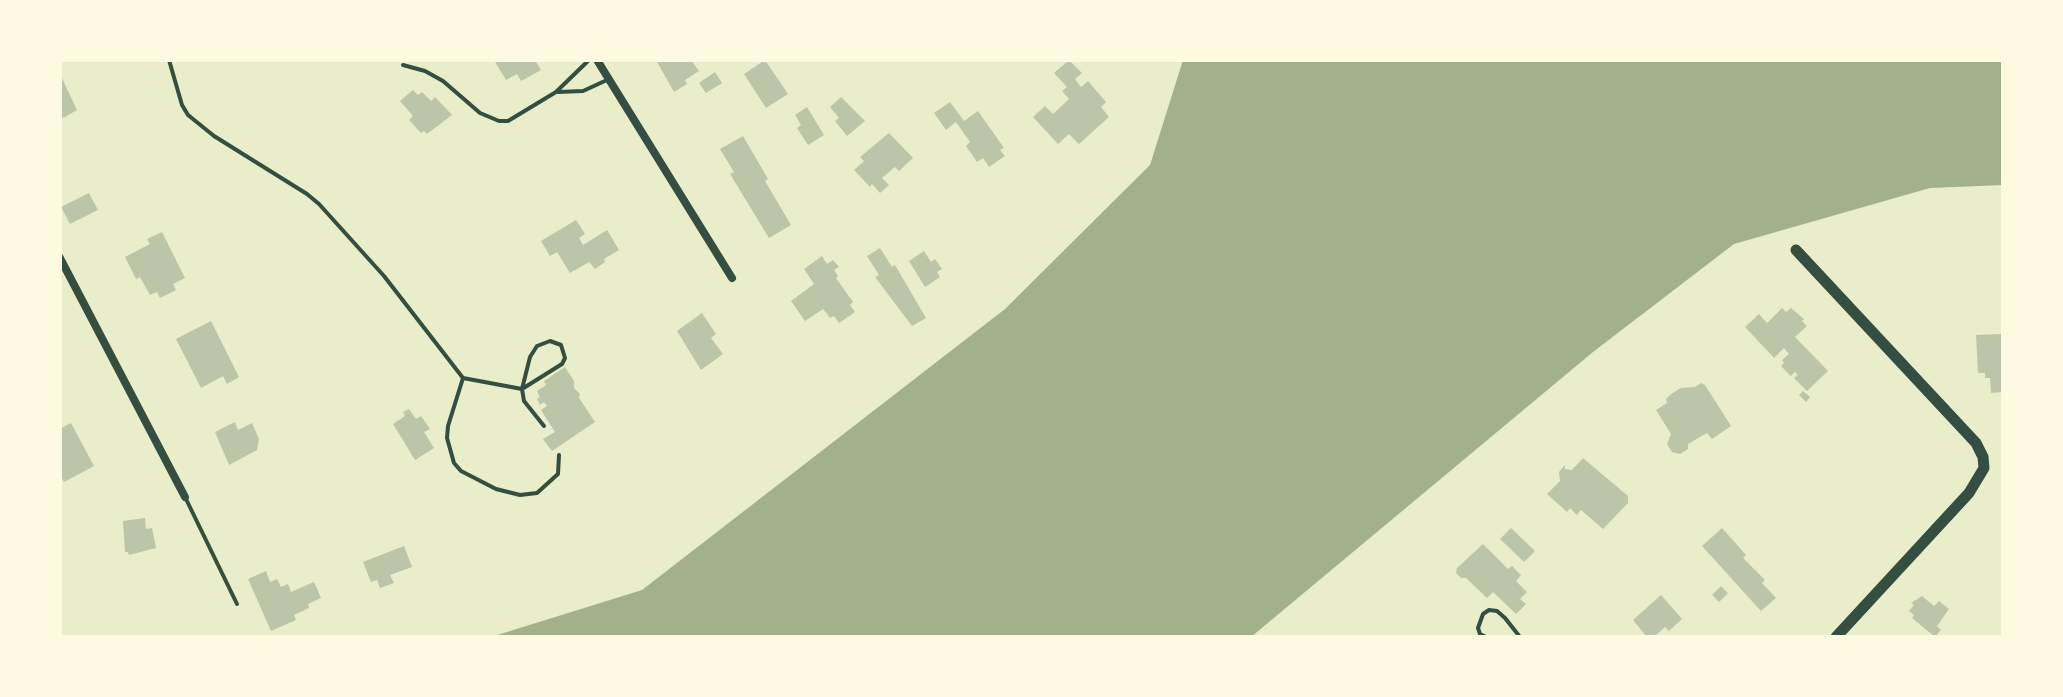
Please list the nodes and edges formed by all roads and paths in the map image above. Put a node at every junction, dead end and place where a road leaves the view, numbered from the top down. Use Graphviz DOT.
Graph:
graph roads {
  1 [pos="169,60"];
  2 [pos="589,60"];
  3 [pos="597,60"];
  4 [pos="403,65"];
  5 [pos="609,79"];
  6 [pos="556,92"];
  7 [pos="1796,250"];
  8 [pos="60,258"];
  9 [pos="732,278"];
  10 [pos="463,378"];
  11 [pos="522,389"];
  12 [pos="544,426"];
  13 [pos="559,455"];
  14 [pos="185,497"];
  15 [pos="237,604"];
  16 [pos="1486,637"];
  17 [pos="1520,637"];
  18 [pos="1836,637"];
  1 -- 10 [label="lane"];
  2 -- 6 [label="lane"];
  3 -- 5 [label="street"];
  4 -- 6 [label="lane"];
  5 -- 6 [label="lane"];
  5 -- 9 [label="street"];
  7 -- 18 [label="street"];
  8 -- 14 [label="street"];
  10 -- 11 [label="lane"];
  10 -- 13 [label="lane"];
  11 -- 11 [label="lane"];
  11 -- 12 [label="lane"];
  14 -- 15 [label="lane"];
  16 -- 17 [label="lane"];
}
